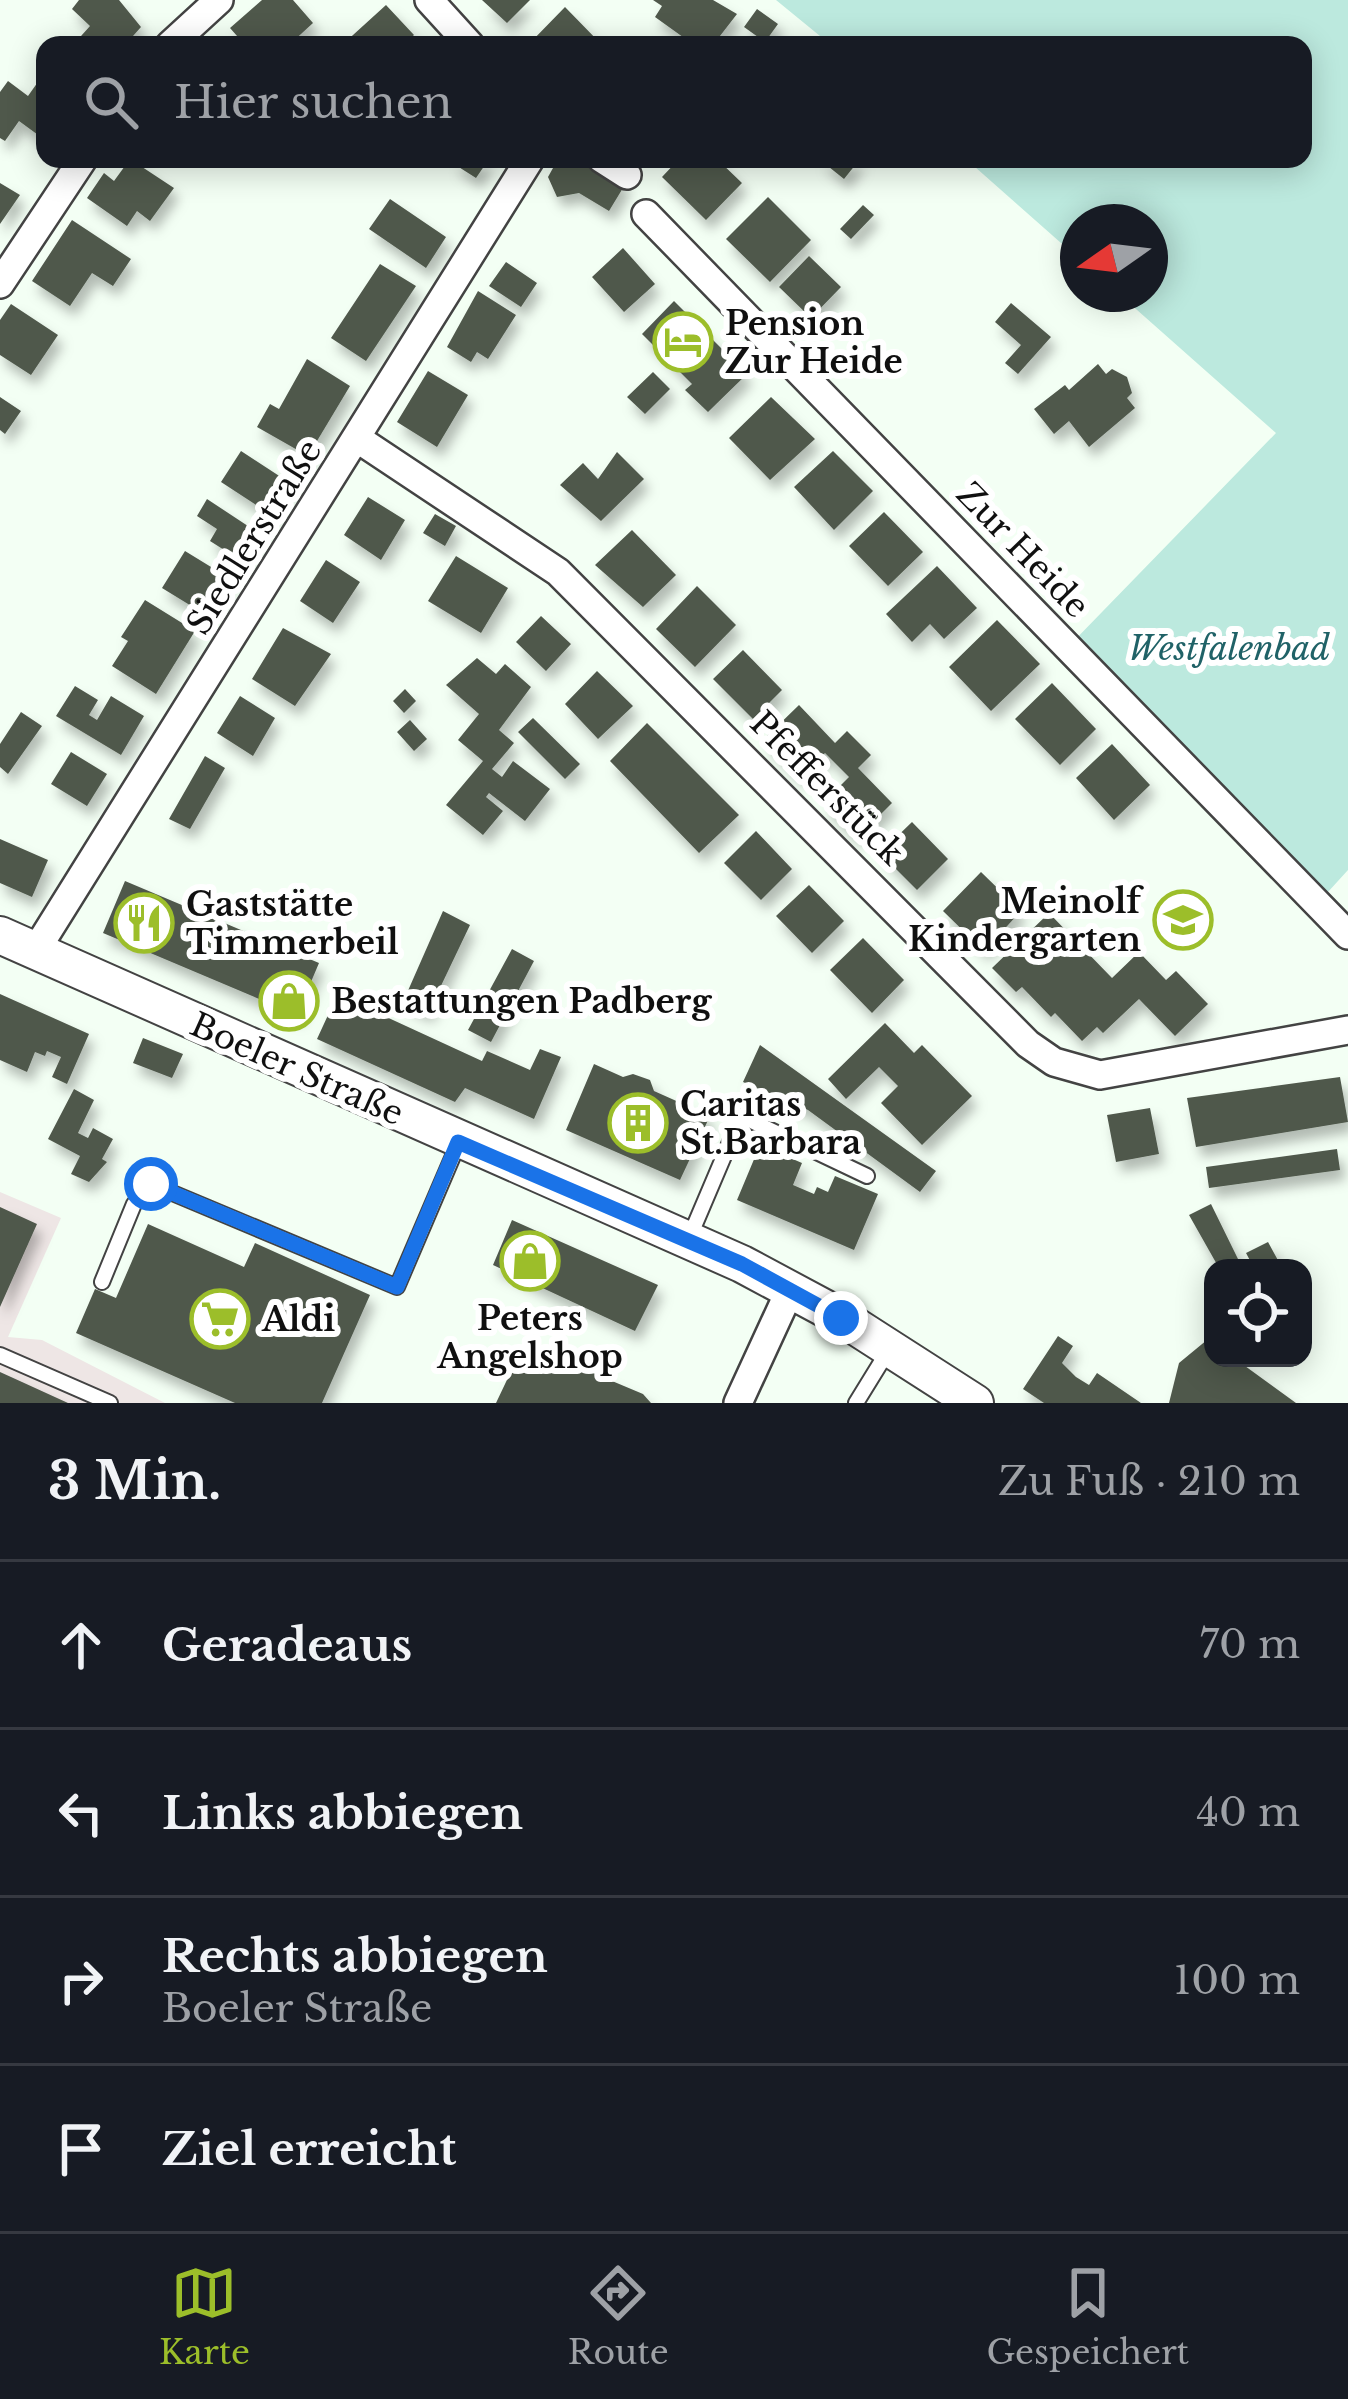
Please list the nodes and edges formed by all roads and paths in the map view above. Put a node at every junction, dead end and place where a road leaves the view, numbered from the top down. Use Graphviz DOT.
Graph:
graph roads {
  1 [pos="219,0"];
  2 [pos="429,0"];
  3 [pos="180,36"];
  4 [pos="462,36"];
  5 [pos="77,168"];
  6 [pos="524,168"];
  7 [pos="616,168"];
  8 [pos="627,175"];
  9 [pos="646,214"];
  10 [pos="0,284"];
  11 [pos="358,439"];
  12 [pos="0,934"];
  13 [pos="1348,935"];
  14 [pos="36,950"];
  15 [pos="1348,1030"];
  16 [pos="458,1142"];
  17 [pos="867,1176"];
  18 [pos="688,1240"];
  19 [pos="102,1282"];
  20 [pos="791,1288"];
  21 [pos="889,1349"];
  22 [pos="0,1355"];
  23 [pos="110,1403"];
  24 [pos="738,1403"];
  25 [pos="856,1403"];
  26 [pos="975,1403"];
  1 -- 3 [label="street"];
  2 -- 4 [label="street"];
  5 -- 10 [label="street"];
  6 -- 11 [label="street, Siedlerstraße"];
  7 -- 8 [label="street"];
  9 -- 13 [label="street, Zur Heide"];
  11 -- 14 [label="street, Siedlerstraße"];
  11 -- 15 [label="street, Pfefferstück"];
  12 -- 14 [label="street, Boeler Straße"];
  14 -- 16 [label="street, Boeler Straße"];
  16 -- 18 [label="street, Boeler Straße"];
  16 -- 19 [label="lane"];
  17 -- 18 [label="lane"];
  18 -- 20 [label="street, Boeler Straße"];
  20 -- 21 [label="street, Boeler Straße"];
  20 -- 24 [label="street"];
  21 -- 25 [label="lane"];
  21 -- 26 [label="street, Boeler Straße"];
  22 -- 23 [label="lane"];
}
